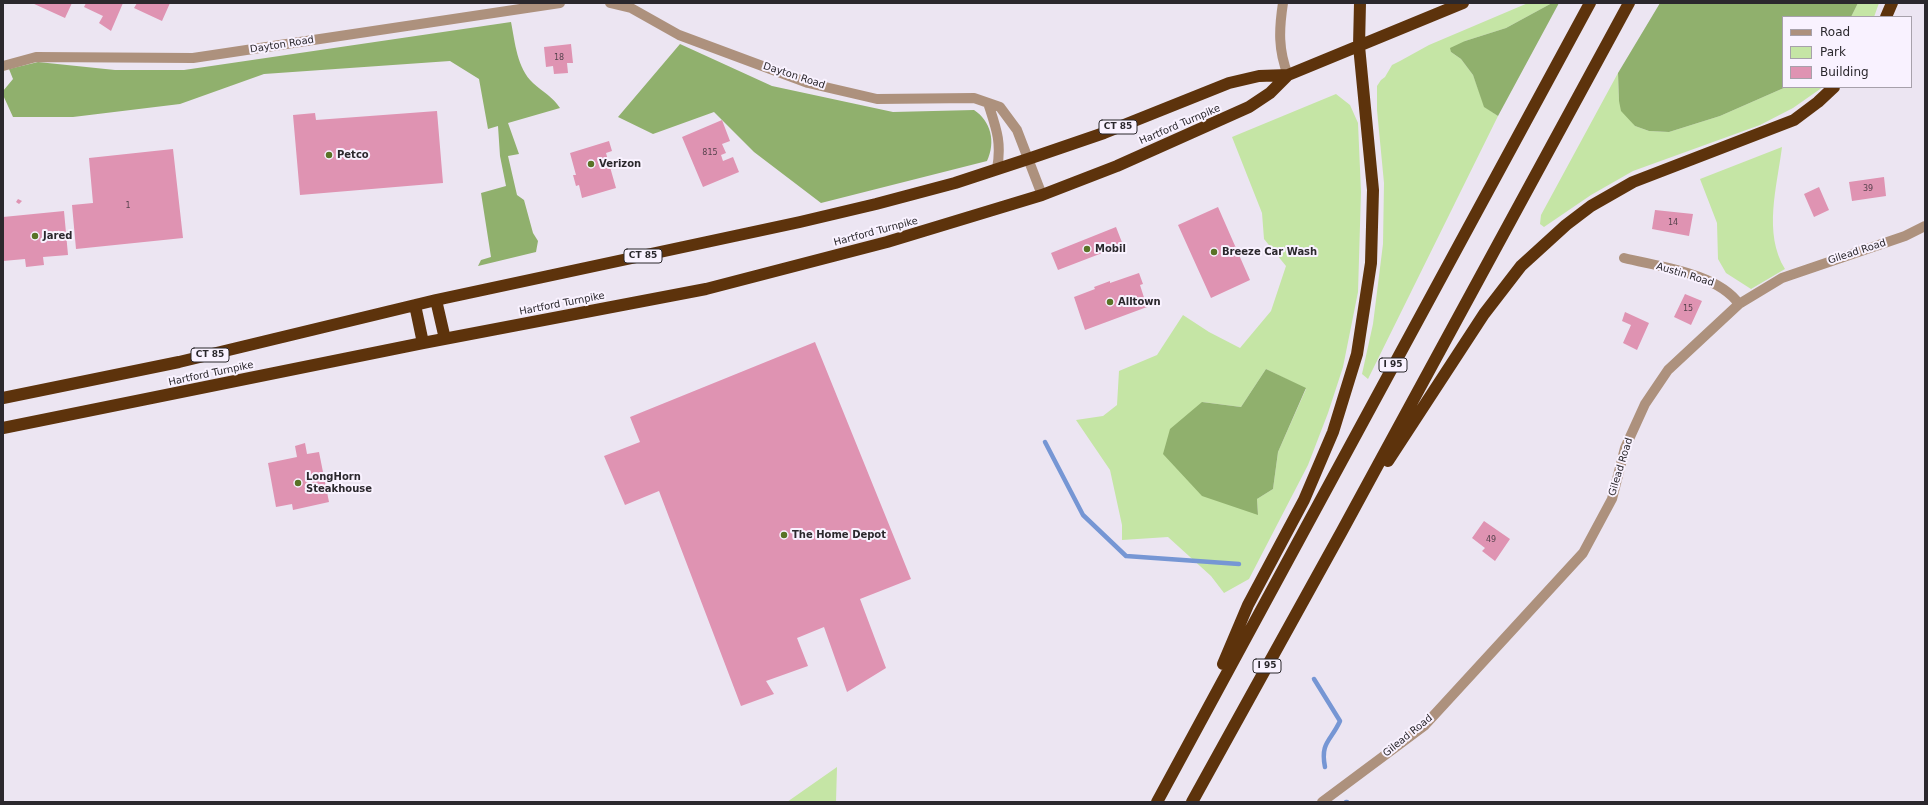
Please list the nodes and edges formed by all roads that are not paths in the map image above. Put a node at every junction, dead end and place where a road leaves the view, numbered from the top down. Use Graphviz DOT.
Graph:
graph roads {
  1 [pos="560,3"];
  2 [pos="610,3"];
  3 [pos="1283,3"];
  4 [pos="1360,3"];
  5 [pos="1463,3"];
  6 [pos="1590,3"];
  7 [pos="1629,3"];
  8 [pos="1892,3"];
  9 [pos="1886,16"];
  10 [pos="1359,46"];
  11 [pos="3,66"];
  12 [pos="1288,75"];
  13 [pos="1833,88"];
  14 [pos="988,103"];
  15 [pos="1028,159"];
  16 [pos="997,169"];
  17 [pos="1042,195"];
  18 [pos="1925,226"];
  19 [pos="1624,258"];
  20 [pos="436,300"];
  21 [pos="1739,304"];
  22 [pos="416,305"];
  23 [pos="445,339"];
  24 [pos="423,343"];
  25 [pos="3,398"];
  26 [pos="3,428"];
  27 [pos="1342,531"];
  28 [pos="1197,728"];
  29 [pos="1156,802"];
  30 [pos="1192,802"];
  31 [pos="1322,802"];
  1 -- 11 [label="street, Dayton Road"];
  2 -- 14 [label="street, Dayton Road"];
  3 -- 12 [label="street"];
  4 -- 10 [label="highway"];
  5 -- 10 [label="highway, Hartford Turnpike / CT 85"];
  6 -- 28 [label="highway, I 95"];
  7 -- 27 [label="highway, I 95"];
  8 -- 9 [label="highway"];
  10 -- 12 [label="highway, Hartford Turnpike / CT 85"];
  10 -- 28 [label="highway"];
  12 -- 15 [label="highway, Hartford Turnpike / CT 85"];
  12 -- 17 [label="highway, Hartford Turnpike / CT 85"];
  13 -- 27 [label="highway"];
  14 -- 15 [label="street, Dayton Road"];
  14 -- 16 [label="street"];
  15 -- 16 [label="highway, Hartford Turnpike / CT 85"];
  15 -- 17 [label="street, Dayton Road"];
  16 -- 20 [label="highway, Hartford Turnpike / CT 85"];
  17 -- 23 [label="highway, Hartford Turnpike / CT 85"];
  18 -- 21 [label="street, Gilead Road"];
  19 -- 21 [label="street, Austin Road"];
  20 -- 22 [label="highway, Hartford Turnpike / CT 85"];
  20 -- 23 [label="highway"];
  21 -- 31 [label="street, Gilead Road"];
  22 -- 24 [label="highway"];
  22 -- 25 [label="highway, Hartford Turnpike / CT 85"];
  23 -- 24 [label="highway, Hartford Turnpike / CT 85"];
  24 -- 26 [label="highway, Hartford Turnpike / CT 85"];
  27 -- 30 [label="highway, I 95"];
  28 -- 29 [label="highway, I 95"];
}
